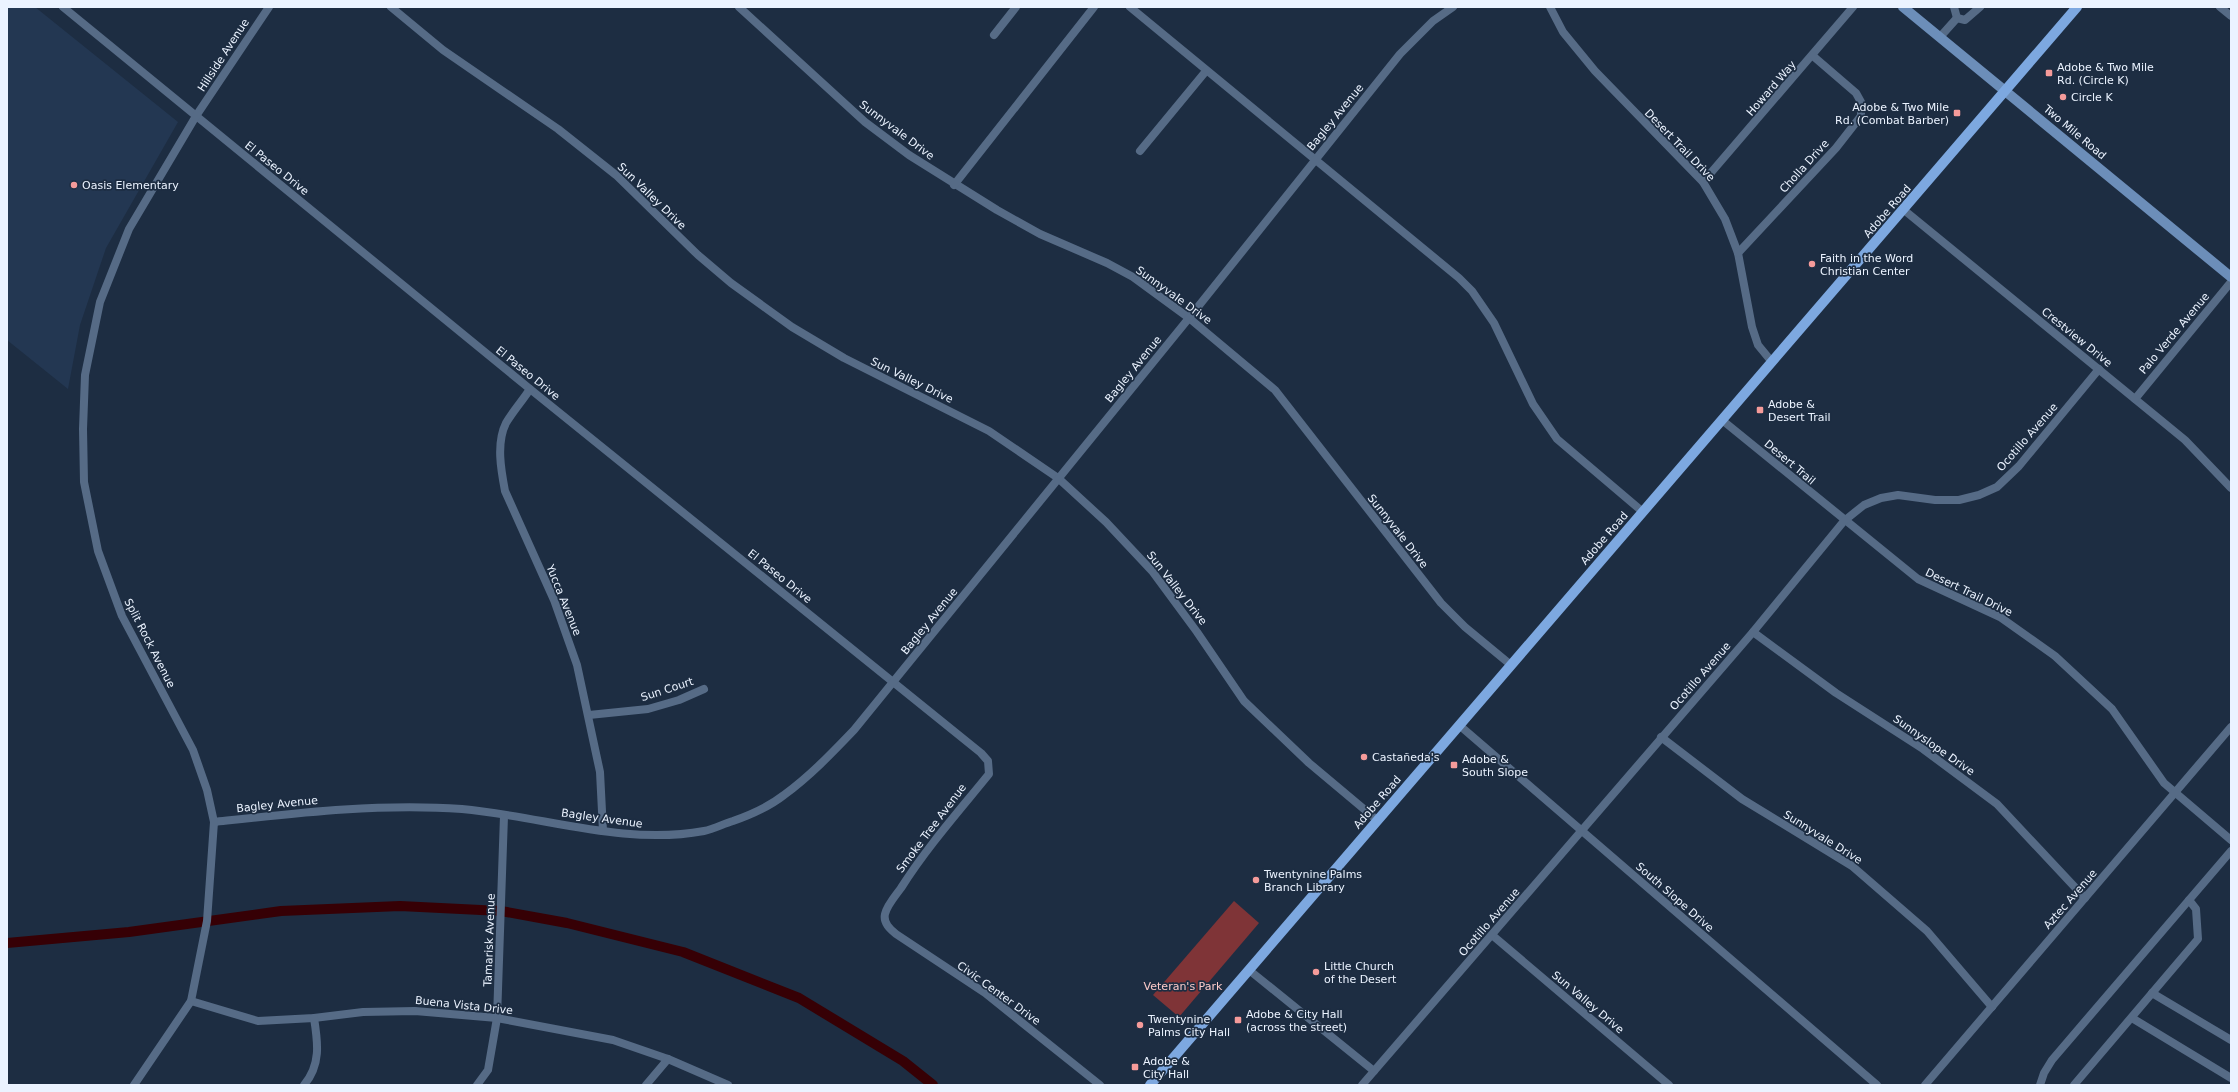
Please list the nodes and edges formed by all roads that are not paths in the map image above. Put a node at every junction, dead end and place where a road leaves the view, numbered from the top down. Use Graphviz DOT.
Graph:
graph roads {
  1 [pos="63,7"];
  2 [pos="269,7"];
  3 [pos="391,7"];
  4 [pos="739,7"];
  5 [pos="1016,7"];
  6 [pos="1094,7"];
  7 [pos="1130,7"];
  8 [pos="1453,7"];
  9 [pos="1550,7"];
  10 [pos="1853,7"];
  11 [pos="1903,7"];
  12 [pos="1954,7"];
  13 [pos="1980,7"];
  14 [pos="2077,7"];
  15 [pos="2220,7"];
  16 [pos="2231,16"];
  17 [pos="1957,18"];
  18 [pos="994,34"];
  19 [pos="1940,37"];
  20 [pos="1813,56"];
  21 [pos="1206,71"];
  22 [pos="2005,91"];
  23 [pos="196,116"];
  24 [pos="1140,151"];
  25 [pos="1315,160"];
  26 [pos="1703,182"];
  27 [pos="954,185"];
  28 [pos="1904,210"];
  29 [pos="1738,253"];
  30 [pos="2231,277"];
  31 [pos="2231,282"];
  32 [pos="1189,318"];
  33 [pos="1772,362"];
  34 [pos="2099,369"];
  35 [pos="530,389"];
  36 [pos="2135,399"];
  37 [pos="1722,420"];
  38 [pos="1058,478"];
  39 [pos="2231,488"];
  40 [pos="1643,512"];
  41 [pos="1844,521"];
  42 [pos="1753,632"];
  43 [pos="1511,665"];
  44 [pos="894,682"];
  45 [pos="704,689"];
  46 [pos="589,715"];
  47 [pos="1459,725"];
  48 [pos="2231,727"];
  49 [pos="1661,737"];
  50 [pos="981,753"];
  51 [pos="2174,793"];
  52 [pos="504,816"];
  53 [pos="1377,820"];
  54 [pos="214,822"];
  55 [pos="1581,830"];
  56 [pos="603,831"];
  57 [pos="2231,840"];
  58 [pos="2231,851"];
  59 [pos="2085,898"];
  60 [pos="2189,900"];
  61 [pos="885,919"];
  62 [pos="1492,935"];
  63 [pos="1249,970"];
  64 [pos="2152,993"];
  65 [pos="191,1002"];
  66 [pos="1992,1007"];
  67 [pos="314,1018"];
  68 [pos="497,1018"];
  69 [pos="2132,1018"];
  70 [pos="2231,1040"];
  71 [pos="668,1059"];
  72 [pos="1374,1071"];
  73 [pos="2231,1078"];
  74 [pos="134,1085"];
  75 [pos="304,1085"];
  76 [pos="477,1085"];
  77 [pos="646,1085"];
  78 [pos="728,1085"];
  79 [pos="1100,1085"];
  80 [pos="1150,1085"];
  81 [pos="1362,1085"];
  82 [pos="1669,1085"];
  83 [pos="1877,1085"];
  84 [pos="1925,1085"];
  85 [pos="2040,1085"];
  86 [pos="2074,1085"];
  1 -- 23 [label="street, El Paseo Drive"];
  2 -- 23 [label="street, Hillside Avenue"];
  3 -- 38 [label="street, Sun Valley Drive"];
  4 -- 27 [label="street, Sunnyvale Drive"];
  5 -- 18 [label="street"];
  6 -- 27 [label="street"];
  7 -- 21 [label="street"];
  8 -- 25 [label="street, Bagley Avenue"];
  9 -- 26 [label="street, Desert Trail Drive"];
  10 -- 20 [label="street, Howard Way"];
  11 -- 19 [label="street, Two Mile Road"];
  12 -- 17 [label="street"];
  13 -- 17 [label="street"];
  14 -- 22 [label="main road, Adobe Road"];
  15 -- 16 [label="street"];
  17 -- 19 [label="street"];
  19 -- 22 [label="street, Two Mile Road"];
  20 -- 26 [label="street, Howard Way"];
  20 -- 29 [label="street, Cholla Drive"];
  21 -- 24 [label="street"];
  21 -- 25 [label="street"];
  22 -- 28 [label="main road, Adobe Road"];
  22 -- 30 [label="street, Two Mile Road"];
  23 -- 35 [label="street, El Paseo Drive"];
  23 -- 54 [label="street, Split Rock Avenue"];
  25 -- 32 [label="street, Bagley Avenue"];
  25 -- 40 [label="street"];
  26 -- 29 [label="street, Desert Trail Drive"];
  27 -- 32 [label="street, Sunnyvale Drive"];
  28 -- 33 [label="main road, Adobe Road"];
  28 -- 34 [label="street, Crestview Drive"];
  29 -- 33 [label="street, Desert Trail Drive"];
  31 -- 36 [label="street, Palo Verde Avenue"];
  32 -- 38 [label="street, Bagley Avenue"];
  32 -- 43 [label="street, Sunnyvale Drive"];
  33 -- 37 [label="main road, Adobe Road"];
  34 -- 36 [label="street, Crestview Drive"];
  34 -- 41 [label="street, Ocotillo Avenue"];
  35 -- 44 [label="street, El Paseo Drive"];
  35 -- 46 [label="street, Yucca Avenue"];
  36 -- 39 [label="street, Crestview Drive"];
  37 -- 40 [label="main road, Adobe Road"];
  37 -- 41 [label="street, Desert Trail"];
  38 -- 44 [label="street, Bagley Avenue"];
  38 -- 53 [label="street, Sun Valley Drive"];
  40 -- 43 [label="main road, Adobe Road"];
  41 -- 42 [label="street, Ocotillo Avenue"];
  41 -- 51 [label="street, Desert Trail Drive"];
  42 -- 49 [label="street, Ocotillo Avenue"];
  42 -- 59 [label="street, Sunnyslope Drive"];
  43 -- 47 [label="main road, Adobe Road"];
  44 -- 50 [label="street, El Paseo Drive"];
  44 -- 56 [label="street, Bagley Avenue"];
  45 -- 46 [label="street, Sun Court"];
  46 -- 56 [label="street, Yucca Avenue"];
  47 -- 53 [label="main road, Adobe Road"];
  47 -- 55 [label="street, South Slope Drive"];
  48 -- 51 [label="street, Aztec Avenue"];
  49 -- 55 [label="street, Ocotillo Avenue"];
  49 -- 66 [label="street, Sunnyvale Drive"];
  50 -- 61 [label="street, Smoke Tree Avenue"];
  51 -- 57 [label="street, Desert Trail Drive"];
  51 -- 59 [label="street, Aztec Avenue"];
  52 -- 54 [label="street, Bagley Avenue"];
  52 -- 56 [label="street, Bagley Avenue"];
  52 -- 68 [label="street, Tamarisk Avenue"];
  53 -- 63 [label="main road, Adobe Road"];
  54 -- 65 [label="street, Split Rock Avenue"];
  55 -- 62 [label="street, Ocotillo Avenue"];
  55 -- 83 [label="street, South Slope Drive"];
  58 -- 60 [label="street"];
  59 -- 66 [label="street, Aztec Avenue"];
  60 -- 64 [label="street"];
  60 -- 85 [label="street"];
  61 -- 79 [label="street, Civic Center Drive"];
  62 -- 72 [label="street, Ocotillo Avenue"];
  62 -- 82 [label="street, Sun Valley Drive"];
  63 -- 72 [label="street"];
  63 -- 80 [label="main road, Adobe Road"];
  64 -- 69 [label="street"];
  64 -- 70 [label="street"];
  65 -- 67 [label="street, Buena Vista Drive"];
  65 -- 74 [label="street, Split Rock Avenue"];
  66 -- 84 [label="street, Aztec Avenue"];
  67 -- 68 [label="street, Buena Vista Drive"];
  67 -- 75 [label="street"];
  68 -- 71 [label="street, Buena Vista Drive"];
  68 -- 76 [label="street, Tamarisk Avenue"];
  69 -- 73 [label="street"];
  69 -- 86 [label="street"];
  71 -- 77 [label="street"];
  71 -- 78 [label="street, Buena Vista Drive"];
  72 -- 81 [label="street, Ocotillo Avenue"];
}
